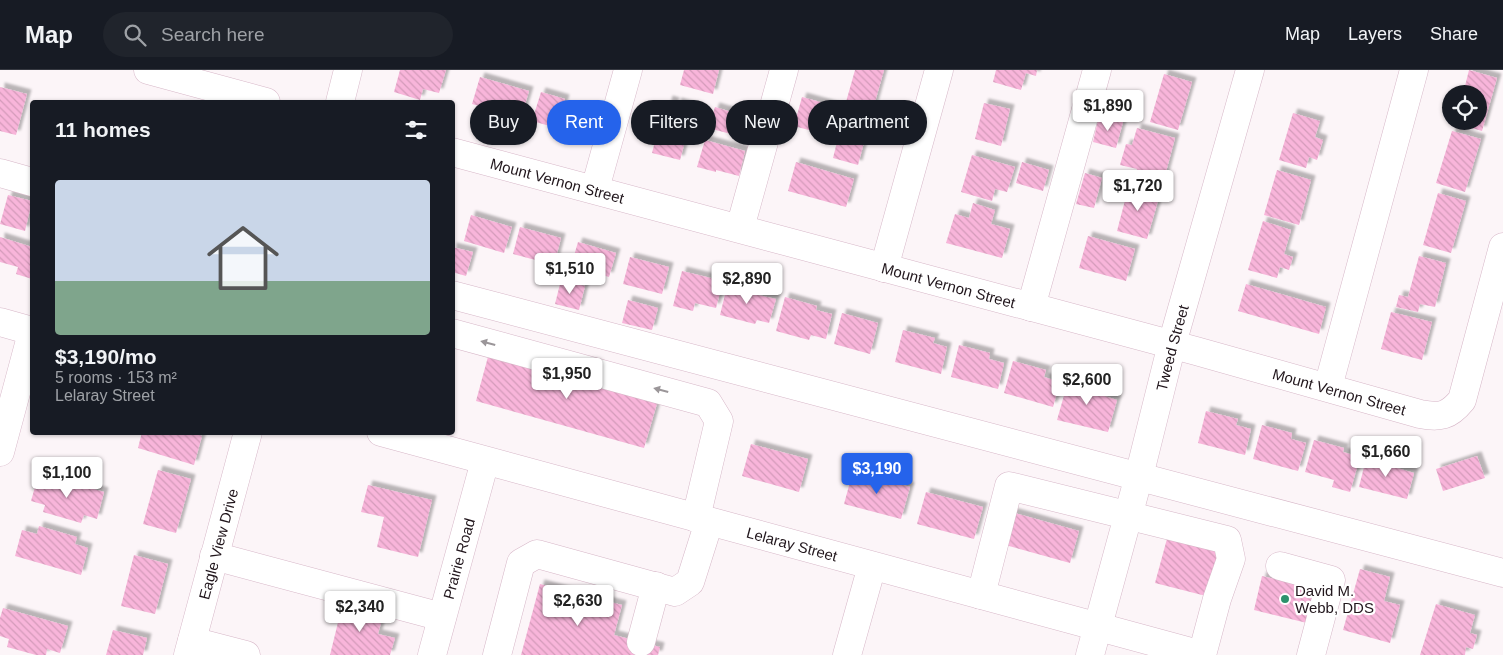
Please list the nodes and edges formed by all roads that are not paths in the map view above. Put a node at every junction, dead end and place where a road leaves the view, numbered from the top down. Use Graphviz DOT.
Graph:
graph roads {
  1 [pos="148,70"];
  2 [pos="348,70"];
  3 [pos="628,70"];
  4 [pos="784,70"];
  5 [pos="939,70"];
  6 [pos="1096,70"];
  7 [pos="1250,70"];
  8 [pos="1414,70"];
  9 [pos="259,100"];
  10 [pos="340,100"];
  11 [pos="455,153"];
  12 [pos="0,174"];
  13 [pos="30,182"];
  14 [pos="595,189"];
  15 [pos="740,228"];
  16 [pos="1503,247"];
  17 [pos="884,268"];
  18 [pos="455,296"];
  19 [pos="1031,307"];
  20 [pos="0,322"];
  21 [pos="30,331"];
  22 [pos="455,334"];
  23 [pos="30,340"];
  24 [pos="1172,344"];
  25 [pos="1328,388"];
  26 [pos="247,435"];
  27 [pos="395,435"];
  28 [pos="0,452"];
  29 [pos="485,461"];
  30 [pos="1139,476"];
  31 [pos="1128,515"];
  32 [pos="703,520"];
  33 [pos="214,556"];
  34 [pos="872,566"];
  35 [pos="1280,566"];
  36 [pos="1503,573"];
  37 [pos="656,586"];
  38 [pos="981,595"];
  39 [pos="442,617"];
  40 [pos="1098,627"];
  41 [pos="641,642"];
  42 [pos="190,648"];
  43 [pos="241,654"];
  44 [pos="432,655"];
  45 [pos="497,655"];
  46 [pos="847,655"];
  47 [pos="1090,655"];
  48 [pos="1202,655"];
  49 [pos="1311,655"];
  1 -- 9 [label="street"];
  2 -- 10 [label="street"];
  3 -- 14 [label="street"];
  4 -- 15 [label="street"];
  5 -- 17 [label="street"];
  6 -- 19 [label="street"];
  7 -- 24 [label="street, Tweed Street"];
  8 -- 25 [label="street"];
  11 -- 14 [label="street, Mount Vernon Street"];
  12 -- 13 [label="street"];
  14 -- 15 [label="street, Mount Vernon Street"];
  15 -- 17 [label="street, Mount Vernon Street"];
  16 -- 25 [label="street, Mount Vernon Street"];
  17 -- 19 [label="street, Mount Vernon Street"];
  18 -- 30 [label="street"];
  19 -- 24 [label="street, Mount Vernon Street"];
  20 -- 21 [label="street"];
  32 -- 22 [label="street, one-way"];
  23 -- 28 [label="street"];
  24 -- 25 [label="street, Mount Vernon Street"];
  24 -- 30 [label="street, Tweed Street"];
  26 -- 33 [label="street, Eagle View Drive"];
  27 -- 29 [label="street, Lelaray Street"];
  29 -- 32 [label="street, Lelaray Street"];
  29 -- 39 [label="street, Prairie Road"];
  30 -- 31 [label="street, Tweed Street"];
  30 -- 36 [label="street"];
  31 -- 38 [label="street"];
  31 -- 40 [label="street, Tweed Street"];
  31 -- 48 [label="street"];
  32 -- 34 [label="street, Lelaray Street"];
  32 -- 37 [label="street"];
  33 -- 39 [label="street"];
  33 -- 42 [label="street, Eagle View Drive"];
  34 -- 38 [label="street, Lelaray Street"];
  34 -- 46 [label="street"];
  35 -- 49 [label="street"];
  37 -- 41 [label="street"];
  37 -- 45 [label="street"];
  38 -- 40 [label="street, Lelaray Street"];
  39 -- 44 [label="street, Prairie Road"];
  40 -- 47 [label="street, Tweed Street"];
  40 -- 48 [label="street, Lelaray Street"];
  42 -- 43 [label="street"];
}
